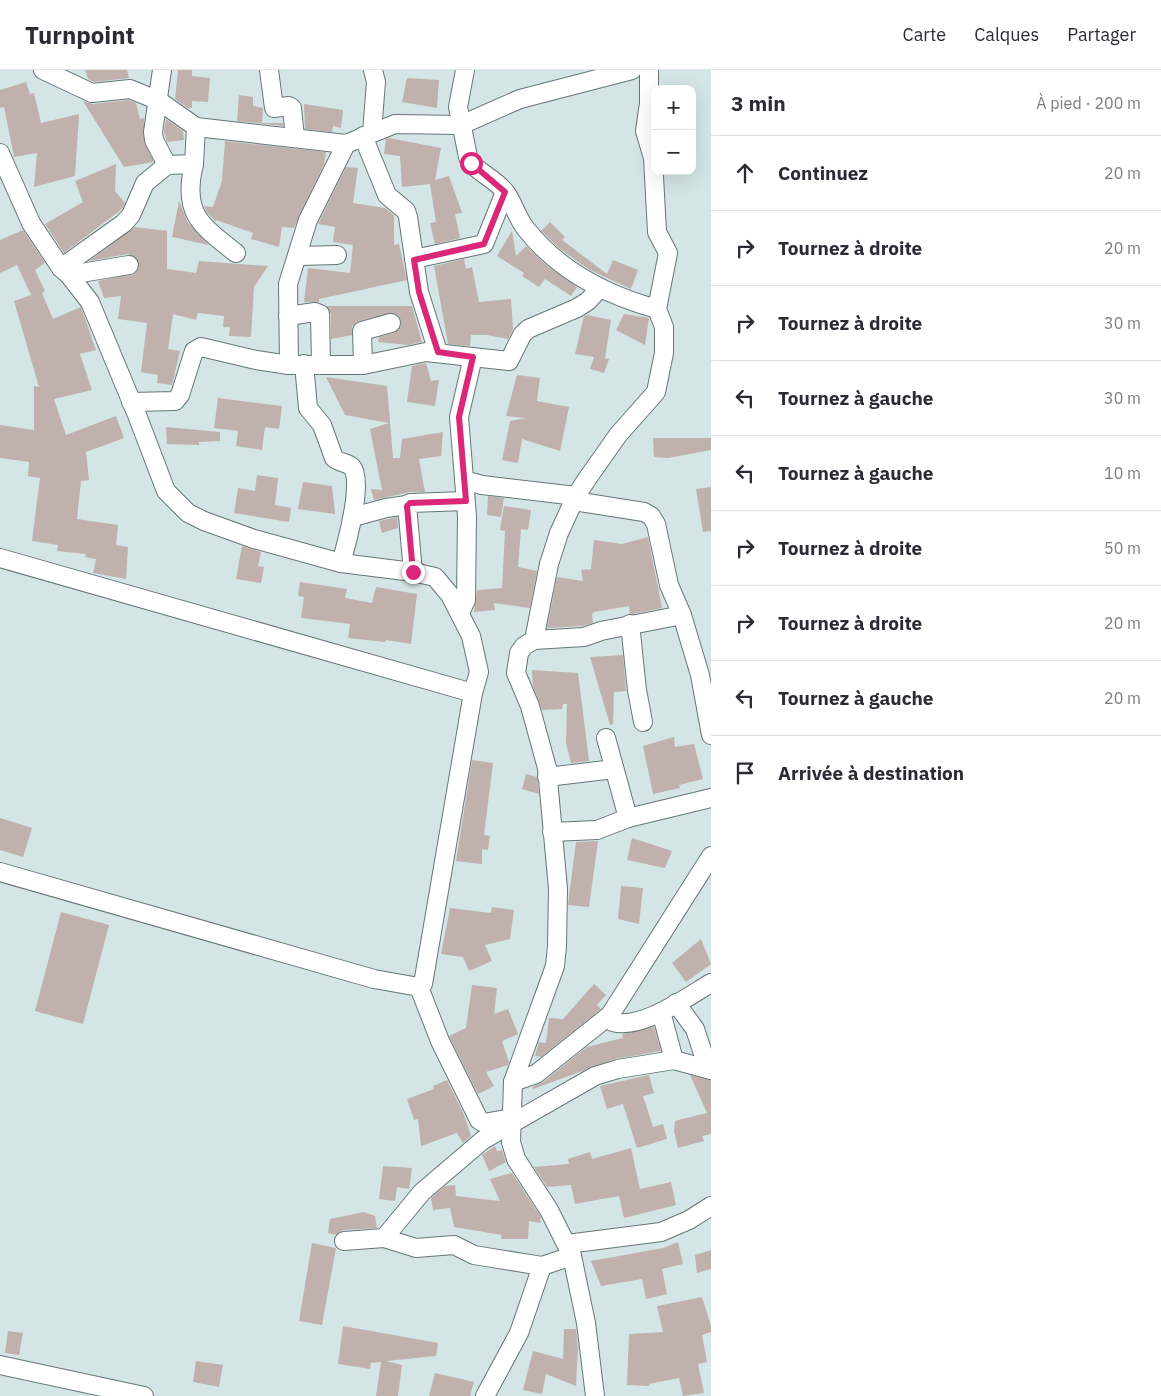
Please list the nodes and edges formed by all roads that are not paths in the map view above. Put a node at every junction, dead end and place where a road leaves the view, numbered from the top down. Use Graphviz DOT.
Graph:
graph roads {
  1 [pos="43,70"];
  2 [pos="162,70"];
  3 [pos="269,70"];
  4 [pos="372,70"];
  5 [pos="464,70"];
  6 [pos="632,70"];
  7 [pos="649,70"];
  8 [pos="159,102"];
  9 [pos="274,108"];
  10 [pos="461,125"];
  11 [pos="196,127"];
  12 [pos="368,134"];
  13 [pos="266,136"];
  14 [pos="296,138"];
  15 [pos="346,144"];
  16 [pos="0,153"];
  17 [pos="194,164"];
  18 [pos="167,165"];
  19 [pos="505,192"];
  20 [pos="236,253"];
  21 [pos="337,255"];
  22 [pos="298,256"];
  23 [pos="414,260"];
  24 [pos="129,264"];
  25 [pos="65,272"];
  26 [pos="600,288"];
  27 [pos="657,309"];
  28 [pos="288,316"];
  29 [pos="391,322"];
  30 [pos="438,352"];
  31 [pos="473,357"];
  32 [pos="305,364"];
  33 [pos="363,365"];
  34 [pos="131,402"];
  35 [pos="464,480"];
  36 [pos="575,499"];
  37 [pos="466,501"];
  38 [pos="407,506"];
  39 [pos="352,517"];
  40 [pos="0,558"];
  41 [pos="341,564"];
  42 [pos="413,572"];
  43 [pos="460,613"];
  44 [pos="682,615"];
  45 [pos="630,624"];
  46 [pos="534,640"];
  47 [pos="473,693"];
  48 [pos="643,722"];
  49 [pos="711,735"];
  50 [pos="606,738"];
  51 [pos="614,769"];
  52 [pos="547,777"];
  53 [pos="711,798"];
  54 [pos="628,818"];
  55 [pos="552,832"];
  56 [pos="711,856"];
  57 [pos="0,872"];
  58 [pos="711,983"];
  59 [pos="419,987"];
  60 [pos="676,1003"];
  61 [pos="661,1012"];
  62 [pos="610,1015"];
  63 [pos="674,1060"];
  64 [pos="709,1070"];
  65 [pos="513,1082"];
  66 [pos="511,1121"];
  67 [pos="711,1206"];
  68 [pos="384,1238"];
  69 [pos="344,1241"];
  70 [pos="569,1250"];
  71 [pos="542,1266"];
  72 [pos="0,1365"];
  73 [pos="144,1396"];
  74 [pos="485,1396"];
  75 [pos="595,1396"];
  1 -- 8 [label="street"];
  2 -- 8 [label="street"];
  3 -- 9 [label="street"];
  4 -- 12 [label="street"];
  5 -- 10 [label="street"];
  6 -- 10 [label="street"];
  7 -- 27 [label="street"];
  8 -- 11 [label="street"];
  8 -- 18 [label="street"];
  9 -- 13 [label="street"];
  9 -- 14 [label="street"];
  10 -- 12 [label="street"];
  10 -- 19 [label="street"];
  11 -- 13 [label="street"];
  11 -- 17 [label="street"];
  12 -- 15 [label="street"];
  12 -- 23 [label="street"];
  13 -- 14 [label="street"];
  14 -- 15 [label="street"];
  15 -- 22 [label="street"];
  16 -- 25 [label="street"];
  17 -- 18 [label="street"];
  17 -- 20 [label="street"];
  18 -- 25 [label="street"];
  19 -- 23 [label="street"];
  19 -- 26 [label="street"];
  21 -- 22 [label="street"];
  22 -- 28 [label="street"];
  23 -- 30 [label="street"];
  24 -- 25 [label="street"];
  25 -- 34 [label="street"];
  26 -- 27 [label="street"];
  26 -- 31 [label="street"];
  27 -- 36 [label="street"];
  28 -- 32 [label="street"];
  28 -- 32 [label="street"];
  29 -- 33 [label="street"];
  30 -- 31 [label="street"];
  30 -- 33 [label="street"];
  31 -- 35 [label="street"];
  32 -- 33 [label="street"];
  32 -- 34 [label="street"];
  32 -- 39 [label="street"];
  34 -- 41 [label="street"];
  35 -- 36 [label="street"];
  35 -- 37 [label="street"];
  36 -- 44 [label="street"];
  36 -- 46 [label="street"];
  37 -- 38 [label="street"];
  37 -- 43 [label="street"];
  38 -- 39 [label="street"];
  38 -- 42 [label="street"];
  39 -- 41 [label="street"];
  40 -- 47 [label="street"];
  41 -- 42 [label="street"];
  42 -- 43 [label="street"];
  43 -- 47 [label="street"];
  44 -- 45 [label="street"];
  44 -- 49 [label="street"];
  45 -- 46 [label="street"];
  45 -- 48 [label="street"];
  46 -- 52 [label="street"];
  47 -- 59 [label="street"];
  50 -- 51 [label="street"];
  51 -- 52 [label="street"];
  51 -- 54 [label="street"];
  52 -- 55 [label="street"];
  53 -- 54 [label="street"];
  54 -- 55 [label="street"];
  55 -- 65 [label="street"];
  56 -- 62 [label="street"];
  57 -- 59 [label="street"];
  58 -- 60 [label="street"];
  59 -- 66 [label="street"];
  60 -- 61 [label="street"];
  60 -- 64 [label="street"];
  61 -- 62 [label="street"];
  61 -- 63 [label="street"];
  62 -- 65 [label="street"];
  63 -- 64 [label="street"];
  63 -- 66 [label="street"];
  65 -- 66 [label="street"];
  66 -- 68 [label="street"];
  66 -- 70 [label="street"];
  67 -- 70 [label="street"];
  68 -- 69 [label="street"];
  68 -- 71 [label="street"];
  70 -- 71 [label="street"];
  70 -- 75 [label="street"];
  71 -- 74 [label="street"];
  72 -- 73 [label="street"];
}
